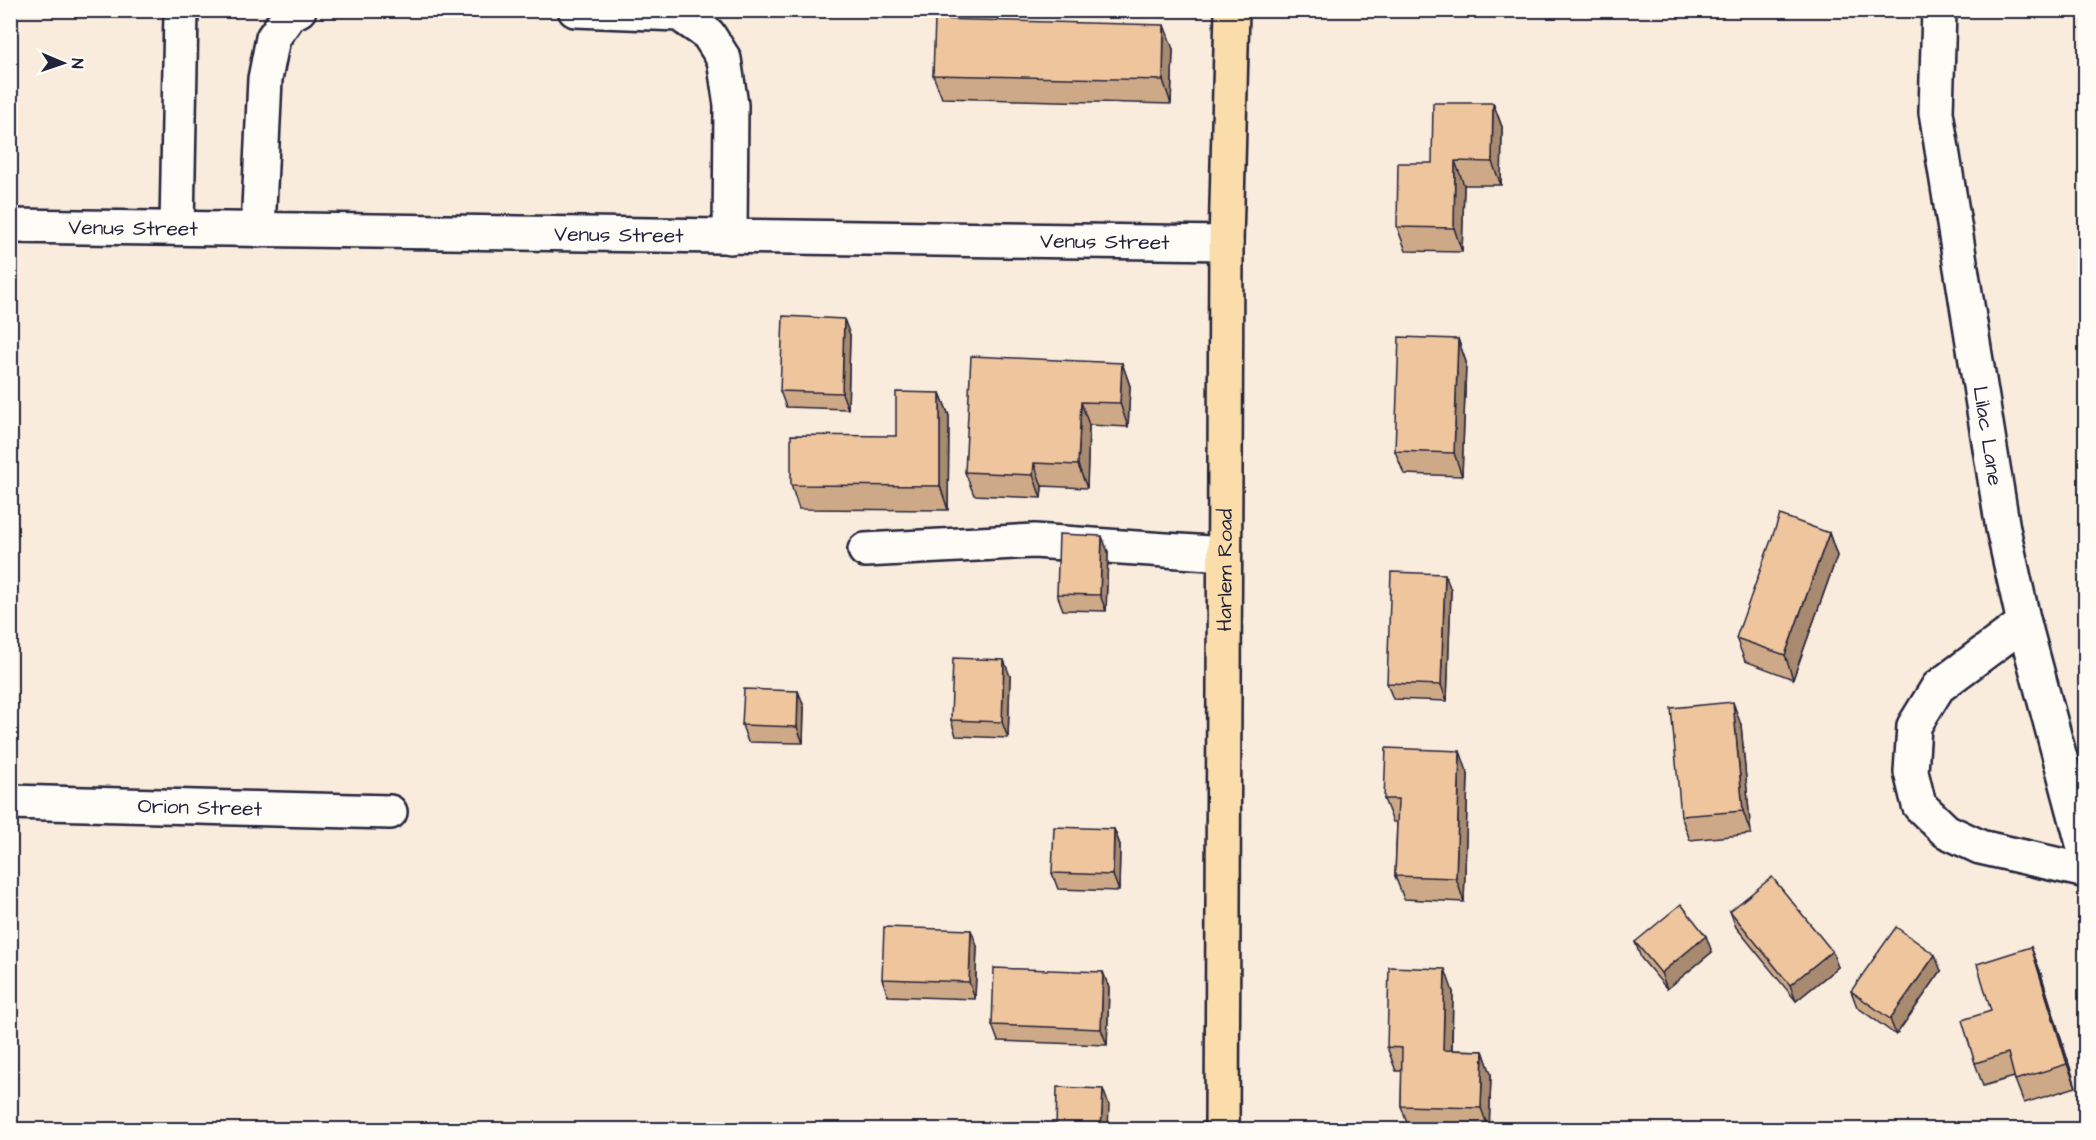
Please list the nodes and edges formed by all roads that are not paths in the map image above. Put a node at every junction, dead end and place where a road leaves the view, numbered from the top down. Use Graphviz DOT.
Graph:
graph roads {
  1 [pos="181,10"];
  2 [pos="299,10"];
  3 [pos="575,10"];
  4 [pos="1232,10"];
  5 [pos="1939,10"];
  6 [pos="10,226"];
  7 [pos="177,228"];
  8 [pos="258,230"];
  9 [pos="730,237"];
  10 [pos="1226,243"];
  11 [pos="865,550"];
  12 [pos="1224,554"];
  13 [pos="2024,623"];
  14 [pos="10,802"];
  15 [pos="390,812"];
  16 [pos="2085,855"];
  17 [pos="2085,871"];
  18 [pos="1222,1130"];
  1 -- 7 [label="street"];
  2 -- 8 [label="street"];
  3 -- 9 [label="street"];
  4 -- 10 [label="main road, Harlem Road"];
  5 -- 13 [label="street, Lilac Lane"];
  6 -- 7 [label="street, Venus Street"];
  7 -- 8 [label="street, Venus Street"];
  8 -- 9 [label="street, Venus Street"];
  9 -- 10 [label="street, Venus Street"];
  10 -- 12 [label="main road, Harlem Road"];
  11 -- 12 [label="street"];
  12 -- 18 [label="main road, Harlem Road"];
  13 -- 16 [label="street, Lilac Lane"];
  13 -- 17 [label="street"];
  14 -- 15 [label="street, Orion Street"];
}
